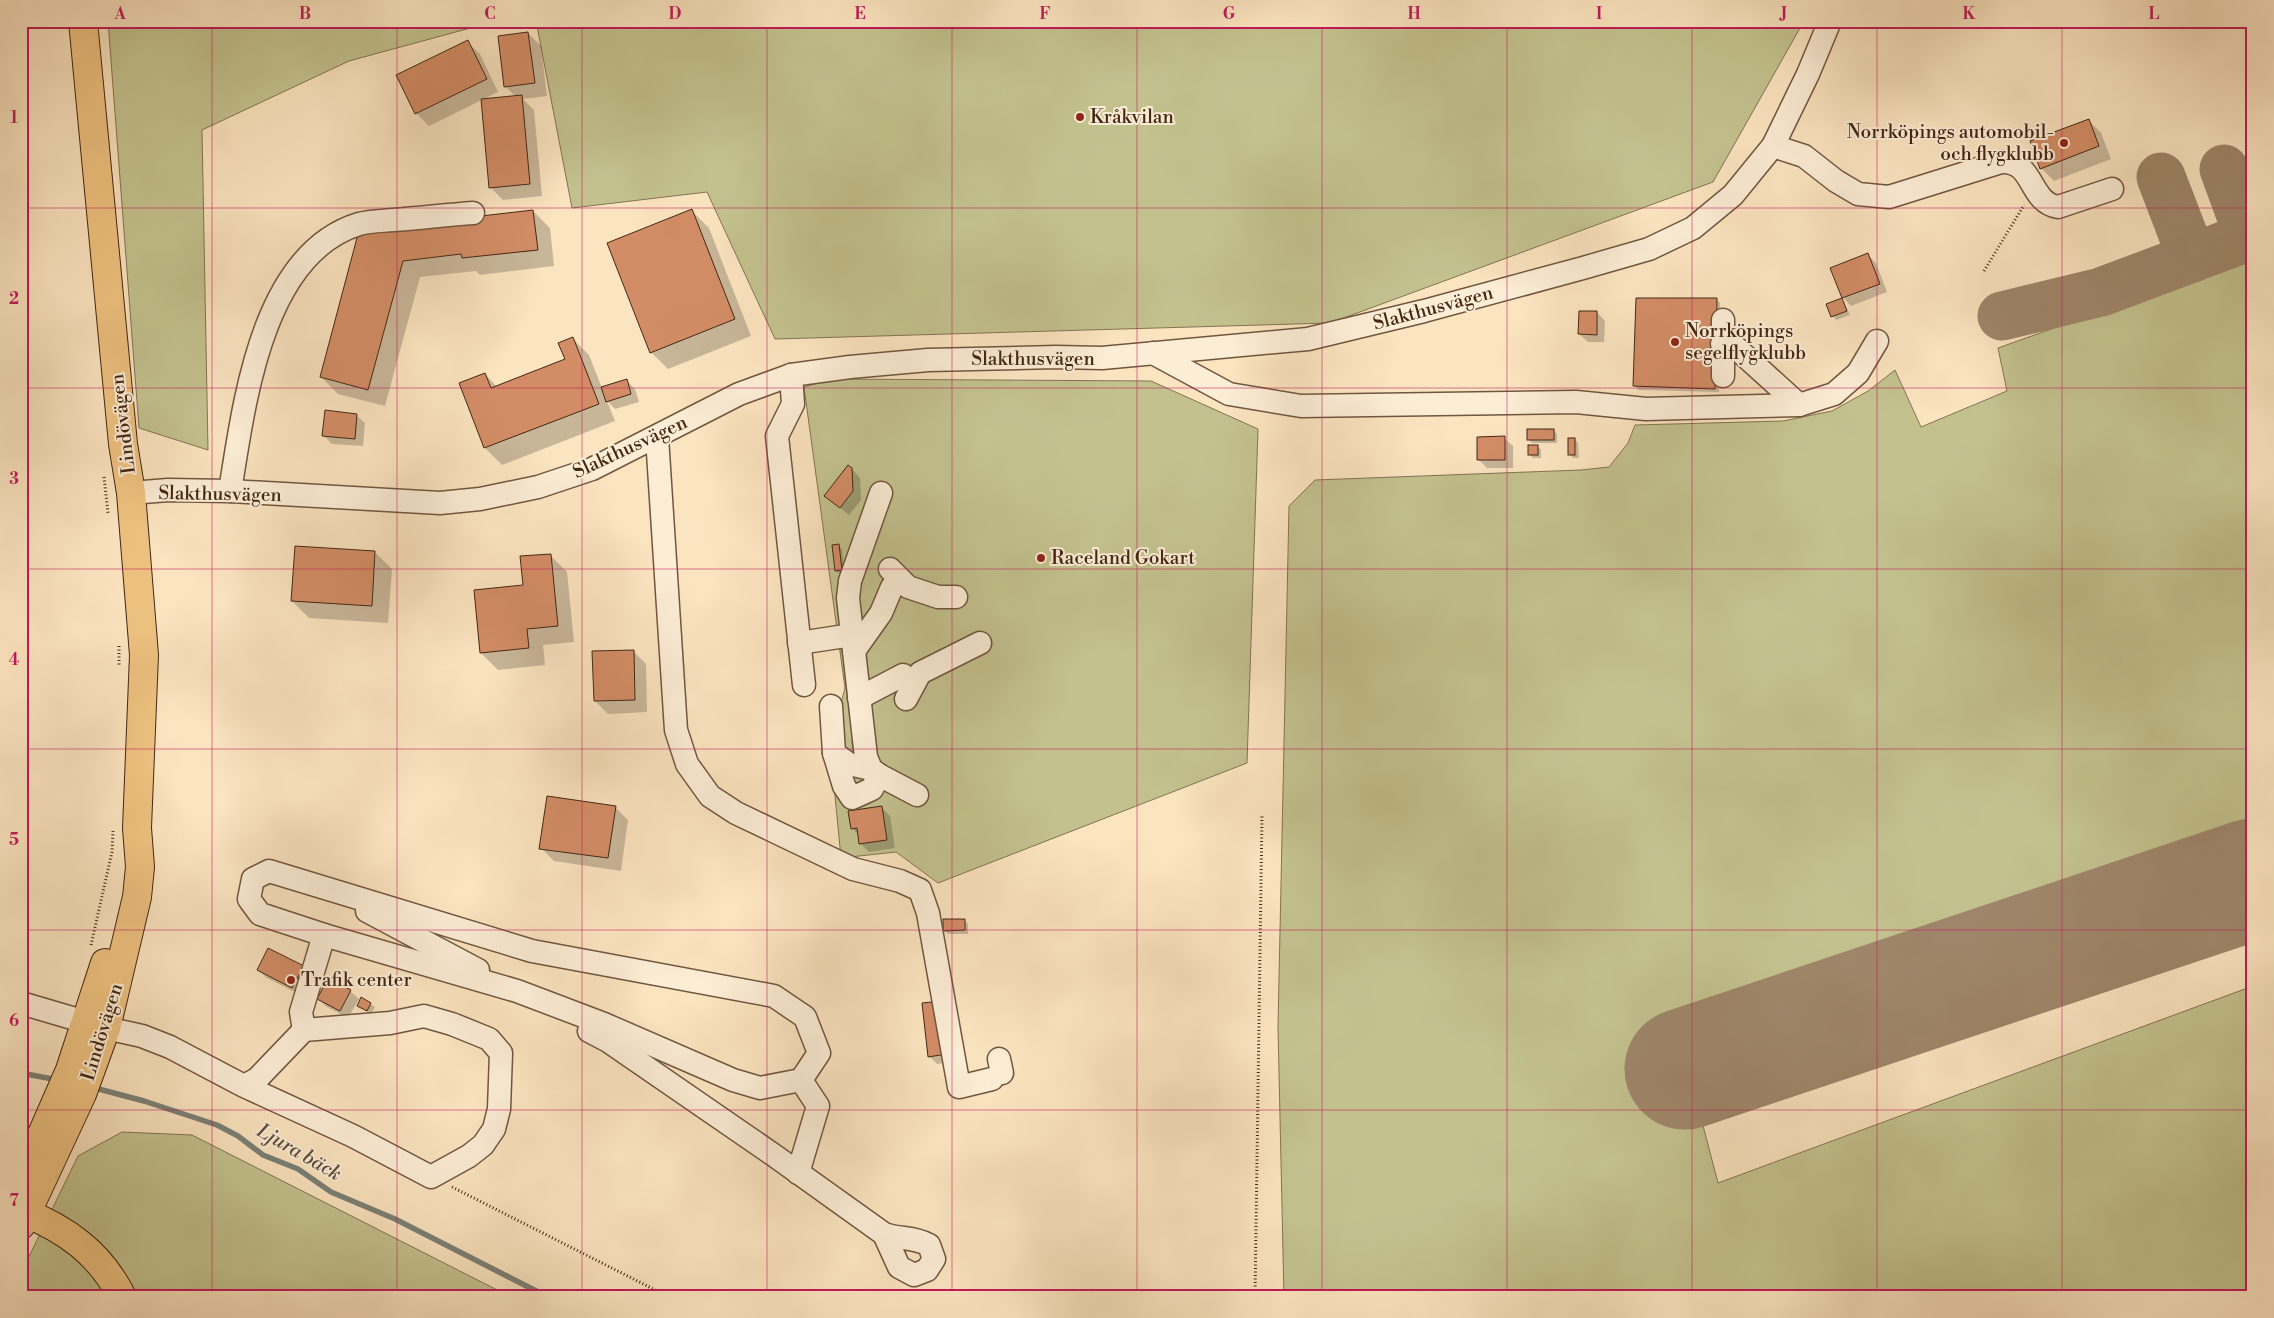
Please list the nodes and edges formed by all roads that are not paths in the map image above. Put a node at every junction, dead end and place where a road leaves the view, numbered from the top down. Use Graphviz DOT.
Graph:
graph roads {
  1 [pos="82,21"];
  2 [pos="1830,21"];
  3 [pos="1773,146"];
  4 [pos="2112,189"];
  5 [pos="473,212"];
  6 [pos="1723,320"];
  7 [pos="1878,341"];
  8 [pos="1722,344"];
  9 [pos="1154,353"];
  10 [pos="792,375"];
  11 [pos="1723,376"];
  12 [pos="1799,405"];
  13 [pos="658,437"];
  14 [pos="230,491"];
  15 [pos="881,492"];
  16 [pos="131,494"];
  17 [pos="956,597"];
  18 [pos="888,612"];
  19 [pos="852,635"];
  20 [pos="799,643"];
  21 [pos="980,643"];
  22 [pos="903,674"];
  23 [pos="804,685"];
  24 [pos="859,698"];
  25 [pos="906,699"];
  26 [pos="831,706"];
  27 [pos="834,753"];
  28 [pos="875,772"];
  29 [pos="917,795"];
  30 [pos="322,887"];
  31 [pos="324,935"];
  32 [pos="518,991"];
  33 [pos="21,1003"];
  34 [pos="96,1025"];
  35 [pos="304,1030"];
  36 [pos="998,1070"];
  37 [pos="801,1080"];
  38 [pos="76,1082"];
  39 [pos="244,1086"];
  40 [pos="798,1173"];
  41 [pos="21,1182"];
  42 [pos="23,1216"];
  43 [pos="884,1234"];
  44 [pos="122,1297"];
  1 -- 16 [label="main road, Lindövägen"];
  2 -- 3 [label="street, Slakthusvägen"];
  3 -- 4 [label="street"];
  3 -- 9 [label="street, Slakthusvägen"];
  5 -- 14 [label="street"];
  6 -- 8 [label="street"];
  7 -- 12 [label="street"];
  8 -- 11 [label="street"];
  8 -- 12 [label="street"];
  9 -- 10 [label="street, Slakthusvägen"];
  9 -- 12 [label="street"];
  10 -- 13 [label="street, Slakthusvägen"];
  10 -- 20 [label="street"];
  13 -- 14 [label="street, Slakthusvägen"];
  13 -- 36 [label="street"];
  14 -- 16 [label="street, Slakthusvägen"];
  15 -- 19 [label="street"];
  16 -- 34 [label="main road, Lindövägen"];
  17 -- 18 [label="street"];
  18 -- 19 [label="street"];
  18 -- 19 [label="street"];
  19 -- 20 [label="street"];
  19 -- 24 [label="street"];
  20 -- 23 [label="street"];
  21 -- 25 [label="street"];
  22 -- 24 [label="street"];
  24 -- 28 [label="street"];
  26 -- 27 [label="street"];
  27 -- 28 [label="street"];
  27 -- 28 [label="street"];
  28 -- 29 [label="street"];
  30 -- 31 [label="street"];
  30 -- 32 [label="street"];
  30 -- 37 [label="street"];
  31 -- 32 [label="street"];
  31 -- 35 [label="street"];
  32 -- 37 [label="street"];
  32 -- 40 [label="street"];
  33 -- 34 [label="street"];
  34 -- 38 [label="main road, Lindövägen"];
  34 -- 39 [label="street"];
  35 -- 39 [label="street"];
  35 -- 39 [label="street"];
  37 -- 40 [label="street"];
  38 -- 41 [label="main road, Lindövägen"];
  38 -- 42 [label="main road, Lindövägen"];
  40 -- 43 [label="street"];
  42 -- 44 [label="main road"];
}
